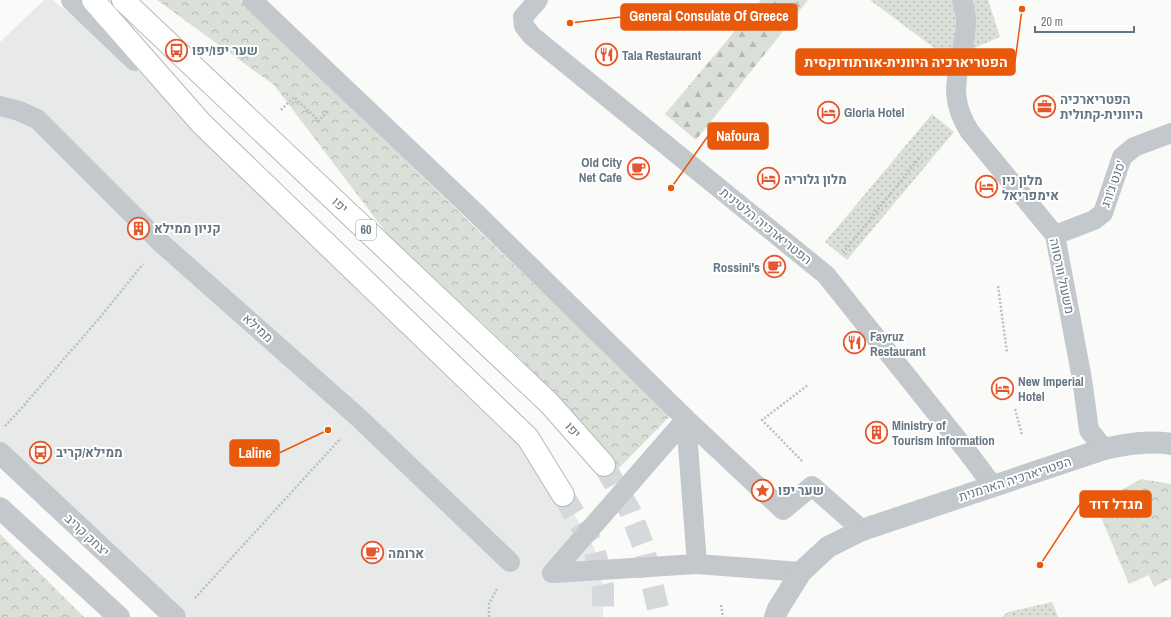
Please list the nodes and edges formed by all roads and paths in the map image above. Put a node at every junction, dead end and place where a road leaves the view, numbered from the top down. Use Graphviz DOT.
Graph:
graph roads {
  1 [pos="72,0"];
  2 [pos="93,0"];
  3 [pos="123,0"];
  4 [pos="252,0"];
  5 [pos="538,0"];
  6 [pos="962,0"];
  7 [pos="0,106"];
  8 [pos="322,107"];
  9 [pos="201,123"];
  10 [pos="261,130"];
  11 [pos="1171,133"];
  12 [pos="921,156"];
  13 [pos="1055,235"];
  14 [pos="160,242"];
  15 [pos="826,275"];
  16 [pos="998,286"];
  17 [pos="1007,353"];
  18 [pos="808,385"];
  19 [pos="1015,409"];
  20 [pos="359,418"];
  21 [pos="686,419"];
  22 [pos="0,430"];
  23 [pos="1022,434"];
  24 [pos="1171,444"];
  25 [pos="1104,449"];
  26 [pos="0,452"];
  27 [pos="804,463"];
  28 [pos="604,465"];
  29 [pos="993,486"];
  30 [pos="563,495"];
  31 [pos="0,508"];
  32 [pos="862,530"];
  33 [pos="510,562"];
  34 [pos="697,564"];
  35 [pos="801,572"];
  36 [pos="213,580"];
  37 [pos="721,605"];
  38 [pos="119,617"];
  39 [pos="175,617"];
  40 [pos="490,617"];
  41 [pos="723,617"];
  42 [pos="775,617"];
  1 -- 9 [label="street"];
  2 -- 9 [label="highway"];
  3 -- 10 [label="highway, יפו / 60"];
  4 -- 21 [label="street"];
  5 -- 15 [label="street, הפטריארכיה הלטינית"];
  6 -- 13 [label="street, משעול וורסווה"];
  7 -- 14 [label="street, ממילא"];
  8 -- 10 [label="path"];
  9 -- 30 [label="highway"];
  10 -- 28 [label="highway, יפו / 60"];
  11 -- 13 [label="street, סנט ג'ורג'"];
  12 -- 15 [label="path"];
  13 -- 25 [label="street, משעול וורסווה"];
  14 -- 20 [label="street, ממילא"];
  14 -- 22 [label="path"];
  15 -- 29 [label="street, הפטריארכיה הלטינית"];
  16 -- 17 [label="path"];
  18 -- 27 [label="path"];
  19 -- 23 [label="path"];
  20 -- 33 [label="street, ממילא"];
  20 -- 36 [label="path"];
  21 -- 32 [label="street"];
  21 -- 34 [label="street"];
  21 -- 34 [label="street"];
  24 -- 25 [label="street, הפטריארכיה הארמנית"];
  25 -- 29 [label="street, הפטריארכיה הארמנית"];
  26 -- 39 [label="street, יצחק קריב"];
  29 -- 32 [label="street, הפטריארכיה הארמנית"];
  31 -- 38 [label="street"];
  32 -- 35 [label="street, הפטריארכיה הארמנית"];
  33 -- 40 [label="path"];
  34 -- 35 [label="street"];
  35 -- 42 [label="street, הפטריארכיה הארמנית"];
  37 -- 41 [label="path"];
}
